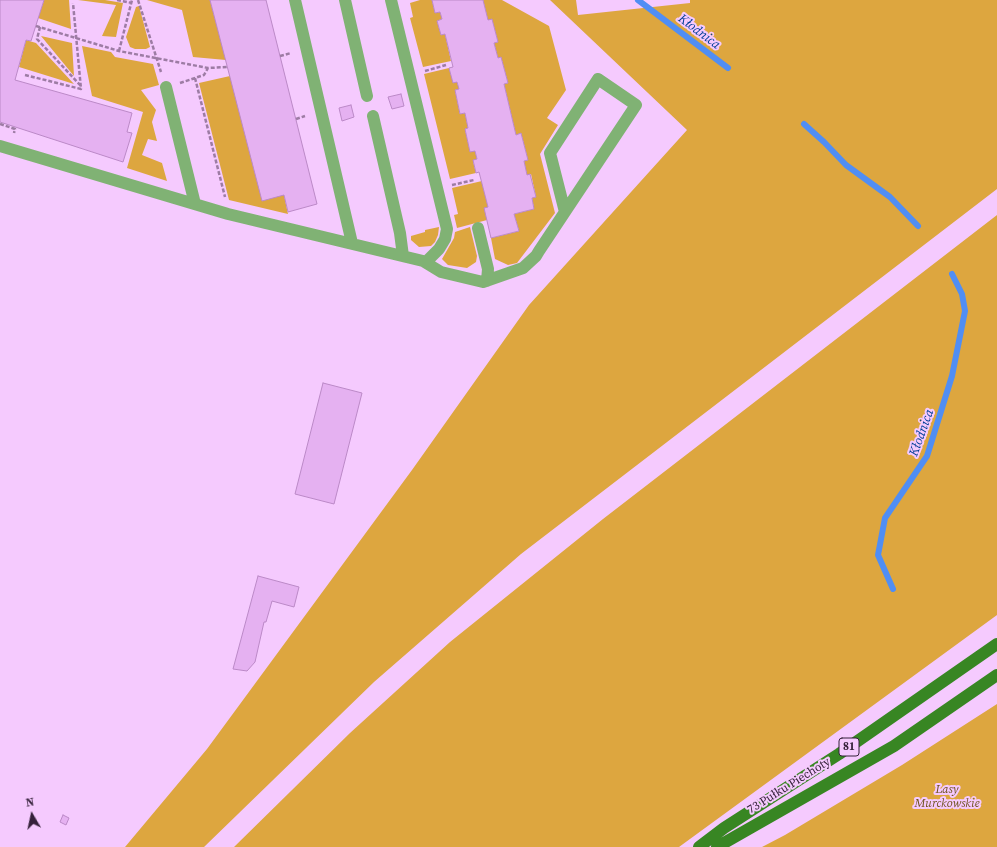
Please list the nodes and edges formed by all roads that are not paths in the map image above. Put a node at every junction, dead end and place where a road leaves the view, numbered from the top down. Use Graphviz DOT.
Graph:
graph roads {
  1 [pos="295,0"];
  2 [pos="345,0"];
  3 [pos="391,0"];
  4 [pos="166,87"];
  5 [pos="367,96"];
  6 [pos="373,116"];
  7 [pos="0,146"];
  8 [pos="195,204"];
  9 [pos="565,212"];
  10 [pos="478,228"];
  11 [pos="352,243"];
  12 [pos="403,256"];
  13 [pos="426,262"];
  14 [pos="487,281"];
  15 [pos="997,644"];
  16 [pos="997,675"];
  17 [pos="699,847"];
  18 [pos="717,847"];
  1 -- 11 [label="lane"];
  2 -- 5 [label="lane"];
  3 -- 13 [label="lane"];
  4 -- 8 [label="lane"];
  6 -- 12 [label="lane"];
  7 -- 8 [label="lane"];
  8 -- 11 [label="lane"];
  9 -- 9 [label="lane"];
  9 -- 14 [label="lane"];
  10 -- 14 [label="lane"];
  11 -- 12 [label="lane"];
  12 -- 13 [label="lane"];
  13 -- 14 [label="lane"];
  15 -- 17 [label="main road, 73 Pułku Piechoty / 81"];
  16 -- 18 [label="main road, 73 Pułku Piechoty / 81"];
}
